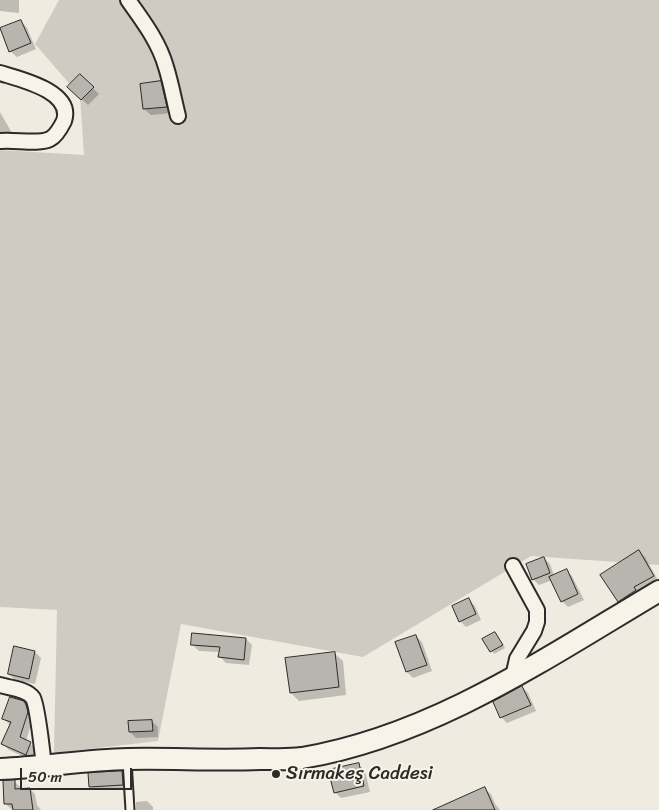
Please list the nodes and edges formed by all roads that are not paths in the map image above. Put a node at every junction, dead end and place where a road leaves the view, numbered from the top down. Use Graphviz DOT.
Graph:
graph roads {
  1 [pos="128,0"];
  2 [pos="0,73"];
  3 [pos="178,116"];
  4 [pos="0,141"];
  5 [pos="514,566"];
  6 [pos="659,591"];
  7 [pos="513,677"];
  8 [pos="0,685"];
  9 [pos="127,759"];
  10 [pos="44,765"];
  11 [pos="0,769"];
  12 [pos="130,810"];
  1 -- 3 [label="street"];
  2 -- 4 [label="street"];
  5 -- 7 [label="street"];
  6 -- 7 [label="main road"];
  7 -- 9 [label="main road"];
  8 -- 10 [label="street"];
  9 -- 10 [label="main road"];
  9 -- 12 [label="lane"];
  10 -- 11 [label="main road"];
}
